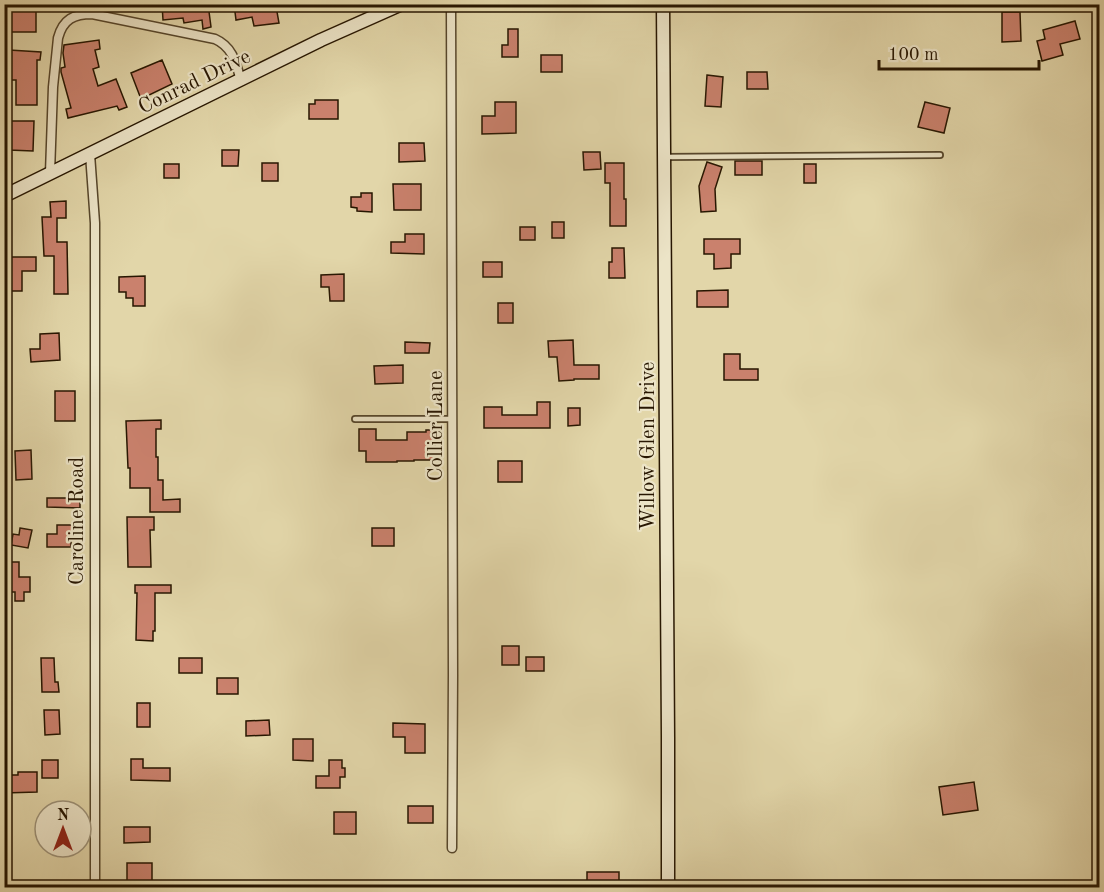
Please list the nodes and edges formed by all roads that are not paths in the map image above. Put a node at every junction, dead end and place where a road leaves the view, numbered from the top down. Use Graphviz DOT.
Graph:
graph roads {
  1 [pos="402,4"];
  2 [pos="451,4"];
  3 [pos="663,4"];
  4 [pos="241,81"];
  5 [pos="90,154"];
  6 [pos="940,155"];
  7 [pos="665,157"];
  8 [pos="51,173"];
  9 [pos="4,196"];
  10 [pos="355,419"];
  11 [pos="453,419"];
  12 [pos="452,848"];
  13 [pos="95,888"];
  14 [pos="668,888"];
  1 -- 4 [label="main road, Conrad Drive"];
  2 -- 11 [label="street, Collier Lane"];
  3 -- 7 [label="main road, Willow Glen Drive"];
  4 -- 5 [label="main road, Conrad Drive"];
  4 -- 8 [label="street"];
  5 -- 8 [label="main road, Conrad Drive"];
  5 -- 13 [label="street, Caroline Road"];
  6 -- 7 [label="lane"];
  7 -- 14 [label="main road, Willow Glen Drive"];
  8 -- 9 [label="main road, Conrad Drive"];
  10 -- 11 [label="lane"];
  11 -- 12 [label="street, Collier Lane"];
}
